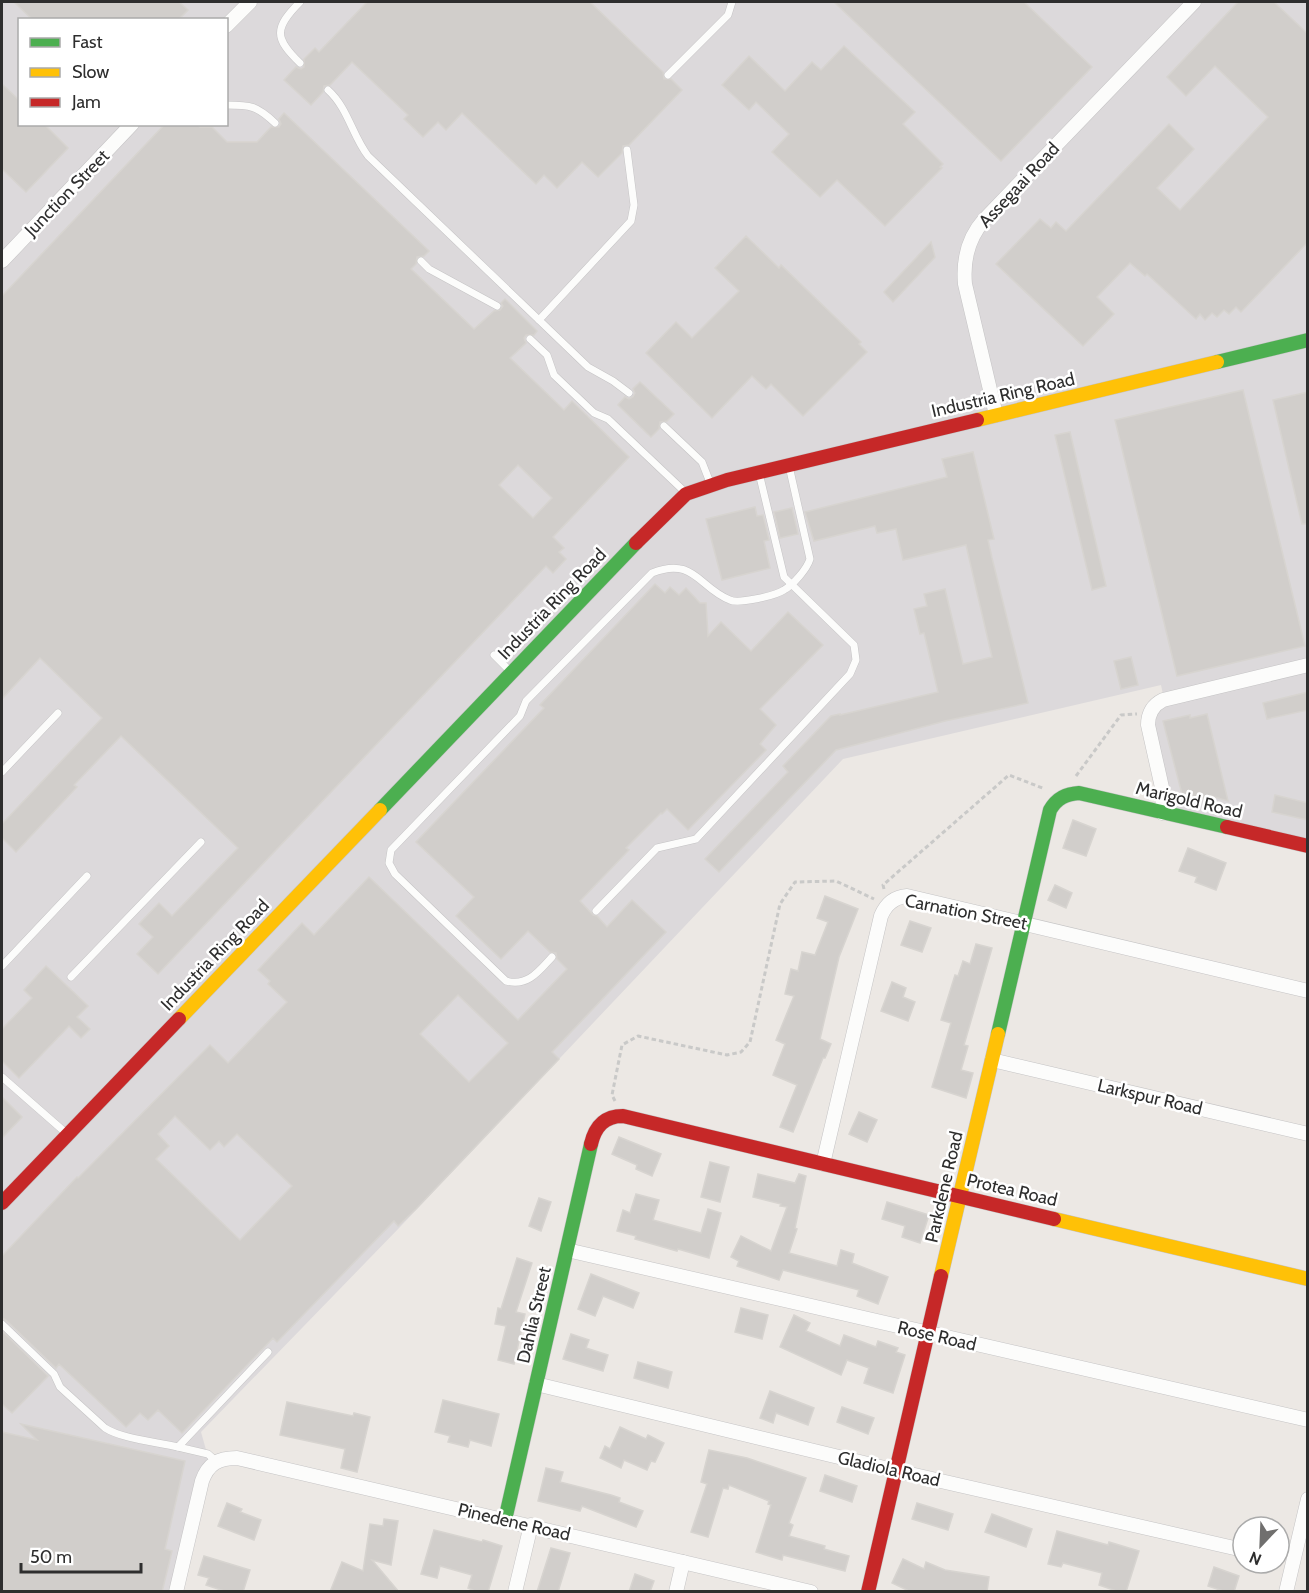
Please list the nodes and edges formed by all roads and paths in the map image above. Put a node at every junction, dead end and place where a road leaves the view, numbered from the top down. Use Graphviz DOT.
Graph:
graph roads {
  1 [pos="250,2"];
  2 [pos="300,2"];
  3 [pos="732,2"];
  4 [pos="1194,2"];
  5 [pos="228,24"];
  6 [pos="300,63"];
  7 [pos="668,75"];
  8 [pos="328,90"];
  9 [pos="228,105"];
  10 [pos="275,123"];
  11 [pos="130,126"];
  12 [pos="627,150"];
  13 [pos="2,261"];
  14 [pos="421,261"];
  15 [pos="496,306"];
  16 [pos="539,320"];
  17 [pos="530,339"];
  18 [pos="1308,340"];
  19 [pos="629,393"];
  20 [pos="996,415"];
  21 [pos="664,426"];
  22 [pos="789,466"];
  23 [pos="759,472"];
  24 [pos="711,485"];
  25 [pos="686,494"];
  26 [pos="790,584"];
  27 [pos="494,655"];
  28 [pos="1308,665"];
  29 [pos="512,672"];
  30 [pos="58,713"];
  31 [pos="1149,714"];
  32 [pos="2,772"];
  33 [pos="1062,796"];
  34 [pos="1162,813"];
  35 [pos="201,842"];
  36 [pos="1308,846"];
  37 [pos="87,876"];
  38 [pos="887,905"];
  39 [pos="596,911"];
  40 [pos="1024,923"];
  41 [pos="552,957"];
  42 [pos="2,966"];
  43 [pos="71,977"];
  44 [pos="1308,991"];
  45 [pos="992,1060"];
  46 [pos="2,1077"];
  47 [pos="623,1116"];
  48 [pos="604,1120"];
  49 [pos="68,1134"];
  50 [pos="1308,1134"];
  51 [pos="823,1164"];
  52 [pos="961,1196"];
  53 [pos="2,1203"];
  54 [pos="567,1250"];
  55 [pos="1308,1278"];
  56 [pos="2,1324"];
  57 [pos="928,1334"];
  58 [pos="268,1352"];
  59 [pos="536,1384"];
  60 [pos="1308,1420"];
  61 [pos="178,1447"];
  62 [pos="216,1461"];
  63 [pos="897,1471"];
  64 [pos="1308,1499"];
  65 [pos="505,1520"];
  66 [pos="531,1525"];
  67 [pos="1291,1546"];
  68 [pos="1231,1547"];
  69 [pos="683,1562"];
  70 [pos="1286,1575"];
  71 [pos="176,1592"];
  72 [pos="516,1592"];
  73 [pos="676,1592"];
  74 [pos="811,1592"];
  75 [pos="868,1592"];
  76 [pos="1286,1592"];
  1 -- 5 [label="street"];
  2 -- 6 [label="lane"];
  3 -- 7 [label="lane"];
  4 -- 20 [label="street, Assegaai Road"];
  8 -- 16 [label="lane"];
  9 -- 10 [label="lane"];
  11 -- 13 [label="street, Junction Street"];
  12 -- 16 [label="lane"];
  14 -- 15 [label="lane"];
  16 -- 19 [label="lane"];
  17 -- 25 [label="lane"];
  18 -- 20 [label="street, Industria Ring Road"];
  20 -- 22 [label="street, Industria Ring Road"];
  21 -- 24 [label="lane"];
  22 -- 23 [label="street, Industria Ring Road"];
  22 -- 26 [label="lane"];
  23 -- 24 [label="street, Industria Ring Road"];
  23 -- 26 [label="lane"];
  24 -- 25 [label="street, Industria Ring Road"];
  25 -- 29 [label="street, Industria Ring Road"];
  26 -- 39 [label="lane"];
  26 -- 41 [label="lane"];
  27 -- 29 [label="lane"];
  28 -- 31 [label="street"];
  29 -- 49 [label="street, Industria Ring Road"];
  30 -- 32 [label="lane"];
  31 -- 33 [label="path"];
  31 -- 34 [label="street"];
  33 -- 34 [label="street, Marigold Road"];
  33 -- 38 [label="path"];
  33 -- 40 [label="street, Parkdene Road"];
  34 -- 36 [label="street, Marigold Road"];
  35 -- 43 [label="lane"];
  37 -- 42 [label="lane"];
  38 -- 40 [label="street, Carnation Street"];
  38 -- 47 [label="path"];
  38 -- 51 [label="street, Carnation Street"];
  40 -- 44 [label="street, Carnation Street"];
  40 -- 45 [label="street, Parkdene Road"];
  45 -- 50 [label="street, Larkspur Road"];
  45 -- 52 [label="street, Parkdene Road"];
  46 -- 49 [label="lane"];
  47 -- 48 [label="street, Protea Road"];
  47 -- 51 [label="street, Protea Road"];
  48 -- 54 [label="street, Dahlia Street"];
  49 -- 53 [label="street, Industria Ring Road"];
  51 -- 52 [label="street, Protea Road"];
  52 -- 55 [label="street, Protea Road"];
  52 -- 57 [label="street, Parkdene Road"];
  54 -- 57 [label="street, Rose Road"];
  54 -- 59 [label="street, Dahlia Street"];
  56 -- 61 [label="lane"];
  57 -- 60 [label="street, Rose Road"];
  57 -- 63 [label="street, Parkdene Road"];
  58 -- 61 [label="lane"];
  59 -- 63 [label="street, Gladiola Road"];
  59 -- 65 [label="street, Dahlia Street"];
  61 -- 62 [label="lane"];
  62 -- 65 [label="street, Pinedene Road"];
  62 -- 71 [label="street"];
  63 -- 68 [label="street, Gladiola Road"];
  63 -- 75 [label="street, Parkdene Road"];
  64 -- 67 [label="street"];
  65 -- 66 [label="street, Pinedene Road"];
  66 -- 69 [label="street, Pinedene Road"];
  66 -- 72 [label="street"];
  69 -- 73 [label="street"];
  69 -- 74 [label="street, Pinedene Road"];
  70 -- 76 [label="street"];
}
